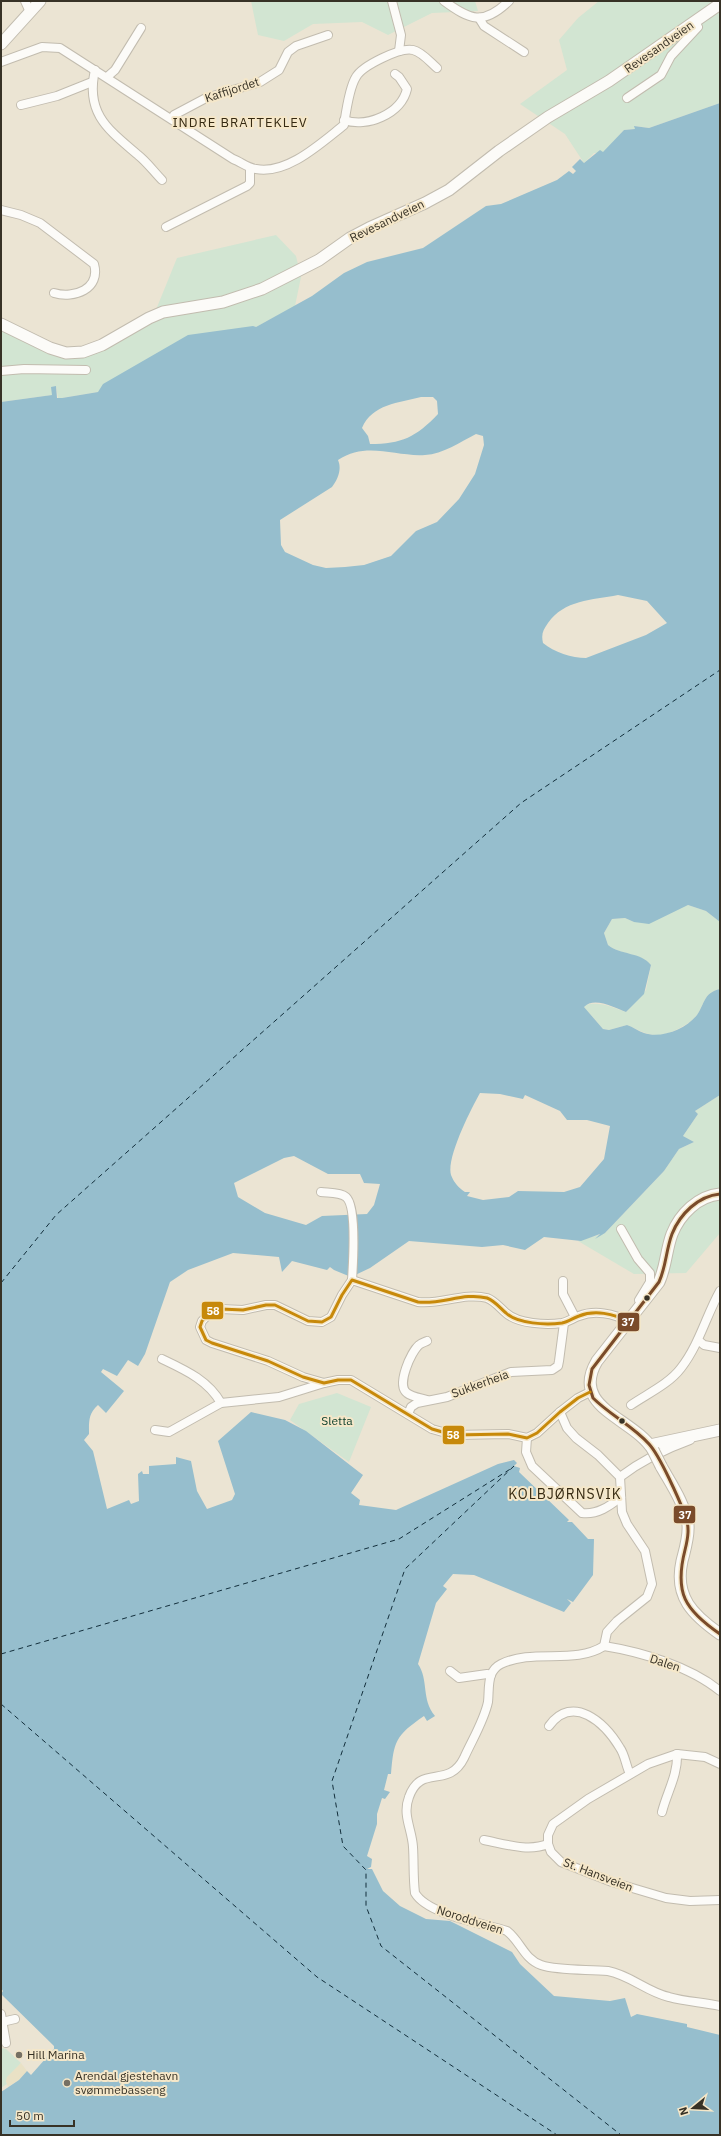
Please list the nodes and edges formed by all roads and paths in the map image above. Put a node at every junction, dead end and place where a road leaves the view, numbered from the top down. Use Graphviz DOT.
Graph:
graph roads {
  1 [pos="25,1"];
  2 [pos="40,1"];
  3 [pos="392,1"];
  4 [pos="444,1"];
  5 [pos="509,1"];
  6 [pos="720,4"];
  7 [pos="30,12"];
  8 [pos="479,18"];
  9 [pos="695,22"];
  10 [pos="141,28"];
  11 [pos="328,36"];
  12 [pos="1,44"];
  13 [pos="399,52"];
  14 [pos="524,52"];
  15 [pos="1,62"];
  16 [pos="437,68"];
  17 [pos="95,70"];
  18 [pos="394,74"];
  19 [pos="107,78"];
  20 [pos="92,82"];
  21 [pos="627,98"];
  22 [pos="21,105"];
  23 [pos="172,119"];
  24 [pos="344,120"];
  25 [pos="250,168"];
  26 [pos="162,180"];
  27 [pos="1,210"];
  28 [pos="166,227"];
  29 [pos="54,293"];
  30 [pos="1,324"];
  31 [pos="86,370"];
  32 [pos="1,371"];
  33 [pos="321,1192"];
  34 [pos="720,1194"];
  35 [pos="621,1229"];
  36 [pos="352,1280"];
  37 [pos="563,1281"];
  38 [pos="720,1291"];
  39 [pos="575,1317"];
  40 [pos="626,1321"];
  41 [pos="564,1322"];
  42 [pos="698,1340"];
  43 [pos="427,1341"];
  44 [pos="720,1348"];
  45 [pos="162,1359"];
  46 [pos="324,1382"];
  47 [pos="590,1392"];
  48 [pos="430,1401"];
  49 [pos="221,1403"];
  50 [pos="631,1405"];
  51 [pos="560,1412"];
  52 [pos="408,1414"];
  53 [pos="155,1430"];
  54 [pos="718,1431"];
  55 [pos="527,1438"];
  56 [pos="652,1448"];
  57 [pos="620,1477"];
  58 [pos="621,1497"];
  59 [pos="720,1634"];
  60 [pos="604,1646"];
  61 [pos="450,1671"];
  62 [pos="491,1675"];
  63 [pos="720,1691"];
  64 [pos="549,1726"];
  65 [pos="677,1754"];
  66 [pos="720,1764"];
  67 [pos="630,1774"];
  68 [pos="662,1812"];
  69 [pos="484,1840"];
  70 [pos="548,1844"];
  71 [pos="720,1900"];
  72 [pos="720,2006"];
  73 [pos="2,2018"];
  74 [pos="15,2019"];
  75 [pos="6,2043"];
  1 -- 7 [label="street"];
  2 -- 7 [label="main road"];
  3 -- 13 [label="street"];
  4 -- 8 [label="street"];
  5 -- 8 [label="street"];
  6 -- 9 [label="main road, Revesandveien"];
  7 -- 12 [label="main road"];
  8 -- 14 [label="street"];
  9 -- 21 [label="street"];
  9 -- 30 [label="main road, Revesandveien"];
  10 -- 19 [label="street"];
  11 -- 23 [label="street, Kaffijordet"];
  13 -- 16 [label="street"];
  13 -- 24 [label="street"];
  15 -- 17 [label="street"];
  17 -- 19 [label="street"];
  17 -- 20 [label="street"];
  18 -- 24 [label="street"];
  19 -- 23 [label="street"];
  20 -- 22 [label="street"];
  20 -- 26 [label="street"];
  23 -- 25 [label="street"];
  24 -- 25 [label="street"];
  25 -- 28 [label="street"];
  27 -- 29 [label="street"];
  31 -- 32 [label="street"];
  33 -- 36 [label="street"];
  34 -- 40 [label="main road"];
  35 -- 40 [label="street"];
  36 -- 41 [label="street"];
  36 -- 46 [label="street"];
  37 -- 39 [label="street"];
  38 -- 42 [label="street"];
  39 -- 40 [label="street"];
  39 -- 41 [label="street"];
  40 -- 47 [label="main road"];
  41 -- 48 [label="street, Sukkerheia"];
  42 -- 44 [label="street"];
  42 -- 50 [label="street"];
  43 -- 48 [label="street"];
  45 -- 49 [label="street"];
  46 -- 49 [label="street"];
  46 -- 52 [label="street"];
  47 -- 51 [label="street"];
  47 -- 56 [label="main road"];
  48 -- 52 [label="street, Sukkerheia"];
  49 -- 53 [label="street"];
  51 -- 55 [label="street"];
  51 -- 57 [label="street"];
  52 -- 55 [label="street"];
  54 -- 56 [label="main road"];
  54 -- 57 [label="street"];
  55 -- 58 [label="street"];
  56 -- 59 [label="main road, bridge"];
  57 -- 58 [label="street"];
  58 -- 60 [label="street"];
  60 -- 62 [label="street"];
  60 -- 63 [label="street, Dalen"];
  61 -- 62 [label="street"];
  62 -- 72 [label="street, Noroddveien"];
  64 -- 67 [label="street"];
  65 -- 66 [label="street"];
  65 -- 67 [label="street"];
  65 -- 68 [label="street"];
  67 -- 70 [label="street"];
  69 -- 70 [label="street"];
  70 -- 71 [label="street, St. Hansveien"];
  73 -- 74 [label="street"];
  73 -- 75 [label="street"];
}
